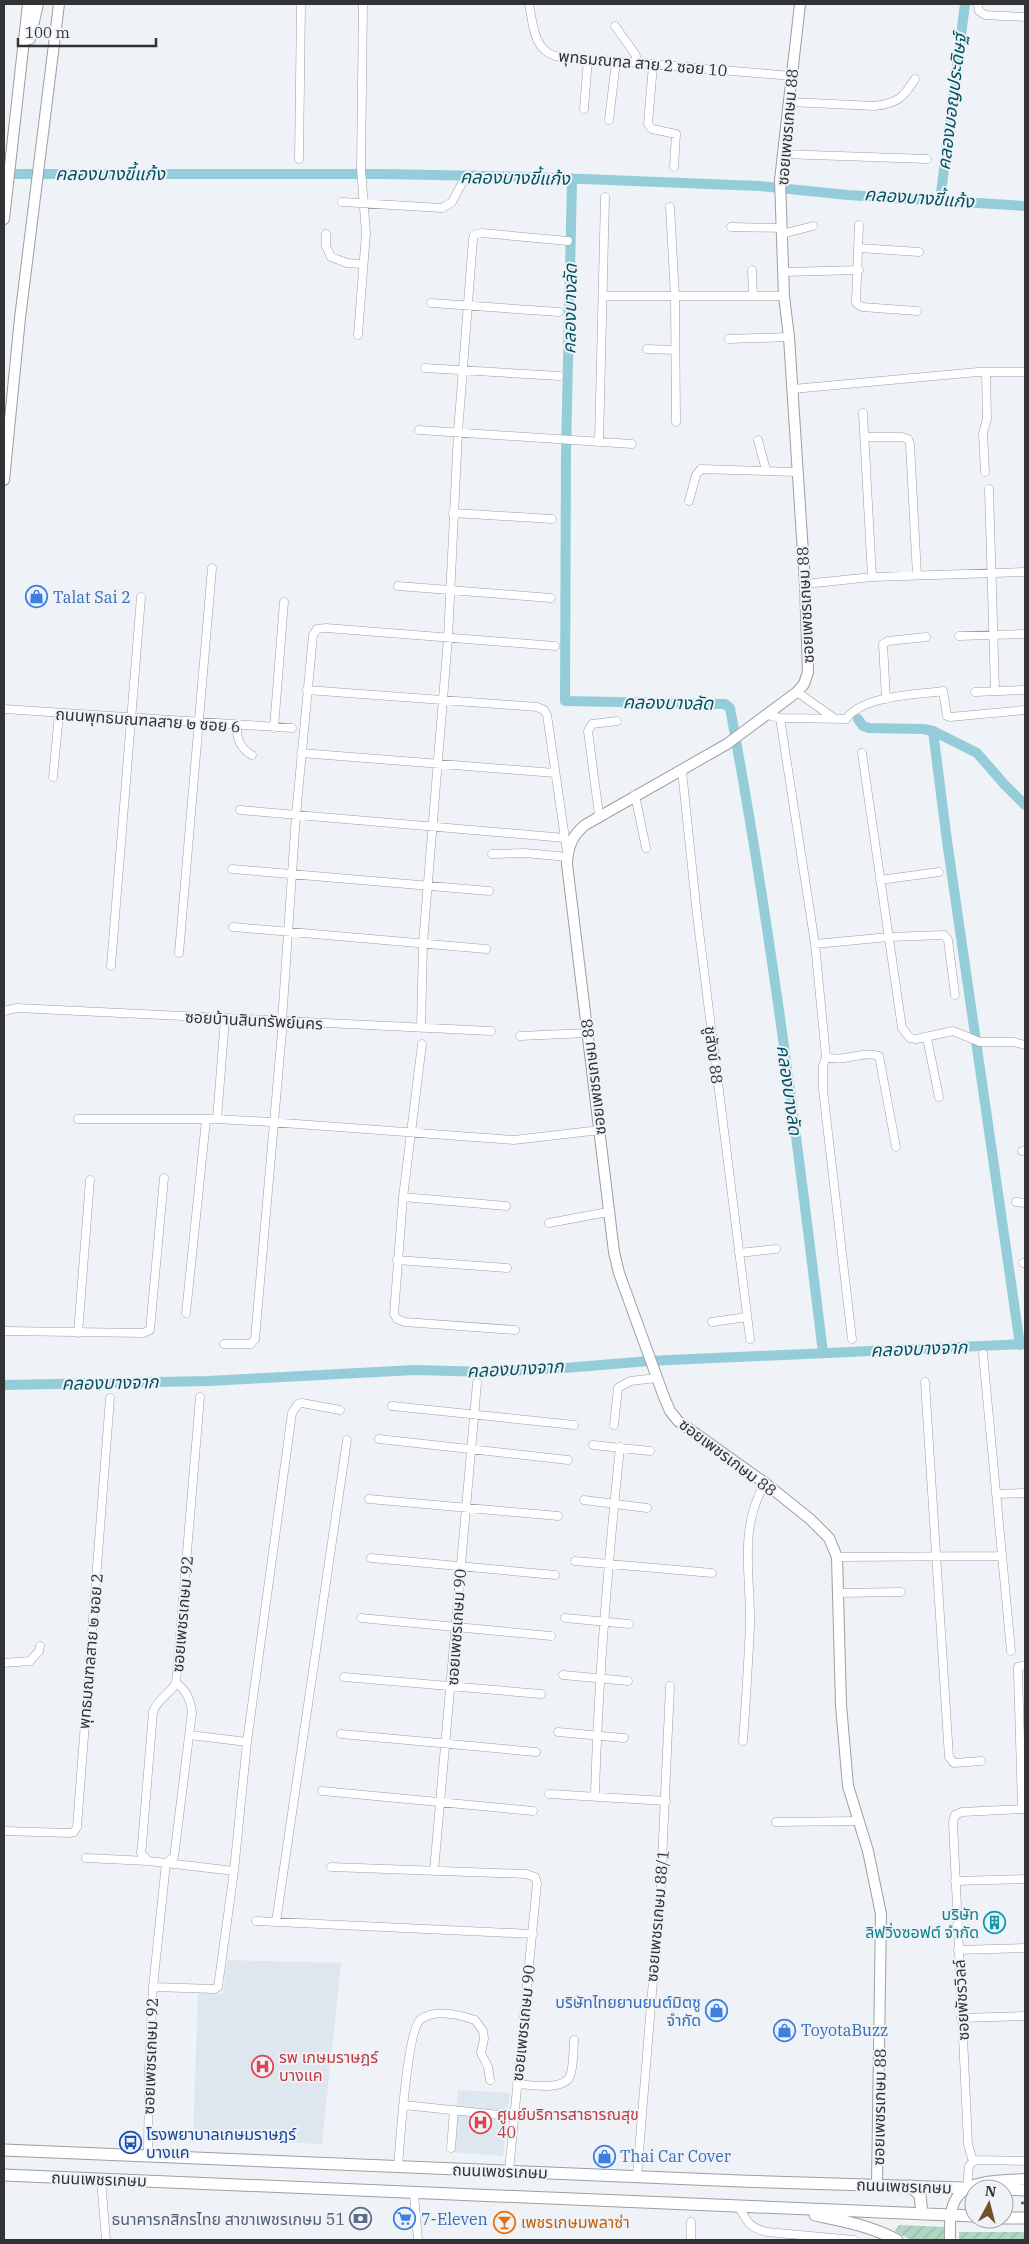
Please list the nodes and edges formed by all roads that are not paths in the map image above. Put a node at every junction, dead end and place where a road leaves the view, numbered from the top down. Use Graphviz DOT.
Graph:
graph roads {
  1 [pos="28,4"];
  2 [pos="38,4"];
  3 [pos="59,4"];
  4 [pos="301,4"];
  5 [pos="363,4"];
  6 [pos="529,4"];
  7 [pos="800,4"];
  8 [pos="978,4"];
  9 [pos="1025,17"];
  10 [pos="615,26"];
  11 [pos="588,59"];
  12 [pos="616,61"];
  13 [pos="639,64"];
  14 [pos="653,65"];
  15 [pos="792,76"];
  16 [pos="915,79"];
  17 [pos="19,81"];
  18 [pos="790,102"];
  19 [pos="584,109"];
  20 [pos="608,120"];
  21 [pos="782,154"];
  22 [pos="299,159"];
  23 [pos="926,159"];
  24 [pos="674,167"];
  25 [pos="461,185"];
  26 [pos="605,197"];
  27 [pos="342,202"];
  28 [pos="364,203"];
  29 [pos="670,207"];
  30 [pos="4,219"];
  31 [pos="859,225"];
  32 [pos="813,226"];
  33 [pos="731,227"];
  34 [pos="782,231"];
  35 [pos="326,234"];
  36 [pos="568,242"];
  37 [pos="860,248"];
  38 [pos="919,252"];
  39 [pos="363,264"];
  40 [pos="752,270"];
  41 [pos="859,270"];
  42 [pos="784,272"];
  43 [pos="604,296"];
  44 [pos="753,296"];
  45 [pos="784,296"];
  46 [pos="675,297"];
  47 [pos="430,303"];
  48 [pos="468,306"];
  49 [pos="916,311"];
  50 [pos="558,312"];
  51 [pos="358,335"];
  52 [pos="790,337"];
  53 [pos="729,339"];
  54 [pos="648,349"];
  55 [pos="675,350"];
  56 [pos="425,368"];
  57 [pos="463,371"];
  58 [pos="986,372"];
  59 [pos="1025,372"];
  60 [pos="559,376"];
  61 [pos="793,389"];
  62 [pos="14,391"];
  63 [pos="4,400"];
  64 [pos="863,413"];
  65 [pos="7,421"];
  66 [pos="676,422"];
  67 [pos="419,430"];
  68 [pos="458,432"];
  69 [pos="865,437"];
  70 [pos="758,440"];
  71 [pos="599,442"];
  72 [pos="632,444"];
  73 [pos="766,470"];
  74 [pos="797,472"];
  75 [pos="985,472"];
  76 [pos="4,480"];
  77 [pos="989,489"];
  78 [pos="689,501"];
  79 [pos="453,513"];
  80 [pos="552,519"];
  81 [pos="212,568"];
  82 [pos="990,572"];
  83 [pos="1025,572"];
  84 [pos="917,575"];
  85 [pos="872,577"];
  86 [pos="805,584"];
  87 [pos="398,586"];
  88 [pos="451,590"];
  89 [pos="141,597"];
  90 [pos="551,598"];
  91 [pos="284,602"];
  92 [pos="993,634"];
  93 [pos="1025,634"];
  94 [pos="959,636"];
  95 [pos="448,638"];
  96 [pos="926,638"];
  97 [pos="555,646"];
  98 [pos="307,690"];
  99 [pos="1025,690"];
  100 [pos="995,691"];
  101 [pos="797,692"];
  102 [pos="975,692"];
  103 [pos="886,698"];
  104 [pos="442,701"];
  105 [pos="4,709"];
  106 [pos="1025,710"];
  107 [pos="59,714"];
  108 [pos="768,715"];
  109 [pos="130,718"];
  110 [pos="780,718"];
  111 [pos="834,718"];
  112 [pos="617,721"];
  113 [pos="199,722"];
  114 [pos="236,726"];
  115 [pos="274,728"];
  116 [pos="292,728"];
  117 [pos="302,753"];
  118 [pos="862,753"];
  119 [pos="252,754"];
  120 [pos="438,763"];
  121 [pos="682,771"];
  122 [pos="555,773"];
  123 [pos="53,777"];
  124 [pos="635,795"];
  125 [pos="240,810"];
  126 [pos="296,815"];
  127 [pos="599,815"];
  128 [pos="432,826"];
  129 [pos="565,838"];
  130 [pos="646,848"];
  131 [pos="492,854"];
  132 [pos="567,855"];
  133 [pos="232,869"];
  134 [pos="939,872"];
  135 [pos="292,873"];
  136 [pos="880,880"];
  137 [pos="428,885"];
  138 [pos="489,891"];
  139 [pos="232,927"];
  140 [pos="288,932"];
  141 [pos="888,937"];
  142 [pos="423,943"];
  143 [pos="815,944"];
  144 [pos="486,949"];
  145 [pos="179,953"];
  146 [pos="111,966"];
  147 [pos="955,995"];
  148 [pos="4,1004"];
  149 [pos="18,1008"];
  150 [pos="4,1010"];
  151 [pos="225,1018"];
  152 [pos="282,1021"];
  153 [pos="421,1028"];
  154 [pos="282,1031"];
  155 [pos="491,1031"];
  156 [pos="588,1033"];
  157 [pos="520,1036"];
  158 [pos="927,1038"];
  159 [pos="422,1044"];
  160 [pos="1025,1045"];
  161 [pos="826,1057"];
  162 [pos="939,1097"];
  163 [pos="78,1119"];
  164 [pos="217,1119"];
  165 [pos="206,1120"];
  166 [pos="275,1122"];
  167 [pos="600,1130"];
  168 [pos="411,1133"];
  169 [pos="896,1147"];
  170 [pos="164,1178"];
  171 [pos="90,1180"];
  172 [pos="402,1197"];
  173 [pos="1016,1202"];
  174 [pos="1025,1203"];
  175 [pos="506,1206"];
  176 [pos="608,1212"];
  177 [pos="549,1222"];
  178 [pos="776,1249"];
  179 [pos="739,1253"];
  180 [pos="397,1260"];
  181 [pos="507,1268"];
  182 [pos="186,1313"];
  183 [pos="747,1317"];
  184 [pos="712,1322"];
  185 [pos="515,1330"];
  186 [pos="4,1332"];
  187 [pos="78,1333"];
  188 [pos="750,1339"];
  189 [pos="852,1339"];
  190 [pos="224,1344"];
  191 [pos="983,1354"];
  192 [pos="656,1373"];
  193 [pos="925,1382"];
  194 [pos="477,1383"];
  195 [pos="110,1398"];
  196 [pos="200,1398"];
  197 [pos="392,1406"];
  198 [pos="340,1410"];
  199 [pos="474,1414"];
  200 [pos="574,1425"];
  201 [pos="614,1425"];
  202 [pos="379,1439"];
  203 [pos="347,1440"];
  204 [pos="593,1444"];
  205 [pos="620,1447"];
  206 [pos="470,1450"];
  207 [pos="650,1451"];
  208 [pos="568,1460"];
  209 [pos="765,1483"];
  210 [pos="1025,1493"];
  211 [pos="996,1494"];
  212 [pos="369,1499"];
  213 [pos="584,1500"];
  214 [pos="614,1504"];
  215 [pos="465,1507"];
  216 [pos="647,1508"];
  217 [pos="558,1516"];
  218 [pos="935,1556"];
  219 [pos="1001,1556"];
  220 [pos="837,1557"];
  221 [pos="371,1558"];
  222 [pos="575,1561"];
  223 [pos="609,1564"];
  224 [pos="460,1566"];
  225 [pos="712,1573"];
  226 [pos="555,1575"];
  227 [pos="900,1592"];
  228 [pos="838,1593"];
  229 [pos="361,1618"];
  230 [pos="564,1618"];
  231 [pos="605,1622"];
  232 [pos="629,1624"];
  233 [pos="456,1627"];
  234 [pos="552,1636"];
  235 [pos="40,1646"];
  236 [pos="1011,1651"];
  237 [pos="4,1663"];
  238 [pos="1025,1665"];
  239 [pos="344,1676"];
  240 [pos="563,1676"];
  241 [pos="601,1680"];
  242 [pos="628,1682"];
  243 [pos="176,1683"];
  244 [pos="452,1686"];
  245 [pos="670,1686"];
  246 [pos="541,1694"];
  247 [pos="558,1732"];
  248 [pos="341,1734"];
  249 [pos="190,1735"];
  250 [pos="596,1736"];
  251 [pos="624,1738"];
  252 [pos="1023,1740"];
  253 [pos="744,1741"];
  254 [pos="247,1742"];
  255 [pos="446,1744"];
  256 [pos="536,1752"];
  257 [pos="981,1761"];
  258 [pos="322,1791"];
  259 [pos="549,1794"];
  260 [pos="595,1796"];
  261 [pos="666,1801"];
  262 [pos="439,1804"];
  263 [pos="1024,1808"];
  264 [pos="533,1811"];
  265 [pos="857,1821"];
  266 [pos="776,1822"];
  267 [pos="4,1831"];
  268 [pos="86,1858"];
  269 [pos="148,1861"];
  270 [pos="166,1863"];
  271 [pos="331,1867"];
  272 [pos="234,1871"];
  273 [pos="434,1871"];
  274 [pos="1025,1879"];
  275 [pos="955,1881"];
  276 [pos="256,1921"];
  277 [pos="276,1922"];
  278 [pos="533,1934"];
  279 [pos="1025,1948"];
  280 [pos="958,1950"];
  281 [pos="153,1987"];
  282 [pos="1025,2016"];
  283 [pos="961,2018"];
  284 [pos="574,2040"];
  285 [pos="490,2080"];
  286 [pos="517,2084"];
  287 [pos="404,2105"];
  288 [pos="454,2110"];
  289 [pos="499,2115"];
  290 [pos="451,2148"];
  291 [pos="4,2150"];
  292 [pos="148,2155"];
  293 [pos="1025,2161"];
  294 [pos="973,2162"];
  295 [pos="398,2167"];
  296 [pos="508,2171"];
  297 [pos="4,2175"];
  298 [pos="636,2176"];
  299 [pos="101,2179"];
  300 [pos="968,2179"];
  301 [pos="877,2185"];
  302 [pos="910,2186"];
  303 [pos="964,2188"];
  304 [pos="964,2191"];
  305 [pos="414,2194"];
  306 [pos="739,2207"];
  307 [pos="776,2208"];
  308 [pos="922,2214"];
  309 [pos="951,2215"];
  310 [pos="964,2216"];
  311 [pos="691,2222"];
  312 [pos="803,2238"];
  313 [pos="106,2240"];
  314 [pos="418,2240"];
  315 [pos="691,2240"];
  316 [pos="854,2240"];
  317 [pos="897,2240"];
  318 [pos="950,2240"];
  1 -- 17 [label="street"];
  2 -- 17 [label="street"];
  3 -- 62 [label="street"];
  4 -- 22 [label="street"];
  5 -- 28 [label="street"];
  6 -- 11 [label="street, พุทธมณฑล สาย 2 ซอย 10"];
  7 -- 15 [label="street, ซอยเพชรเกษม 88"];
  8 -- 9 [label="street"];
  10 -- 13 [label="street"];
  11 -- 12 [label="street, พุทธมณฑล สาย 2 ซอย 10"];
  11 -- 19 [label="street"];
  12 -- 13 [label="street, พุทธมณฑล สาย 2 ซอย 10"];
  12 -- 20 [label="street"];
  13 -- 14 [label="street, พุทธมณฑล สาย 2 ซอย 10"];
  14 -- 15 [label="street, พุทธมณฑล สาย 2 ซอย 10"];
  14 -- 24 [label="street"];
  15 -- 18 [label="street, ซอยเพชรเกษม 88"];
  16 -- 18 [label="street"];
  17 -- 30 [label="street"];
  18 -- 21 [label="street, ซอยเพชรเกษม 88"];
  21 -- 23 [label="street"];
  21 -- 34 [label="street, ซอยเพชรเกษม 88"];
  25 -- 28 [label="street"];
  26 -- 43 [label="street"];
  27 -- 28 [label="street"];
  28 -- 39 [label="street"];
  29 -- 46 [label="street"];
  31 -- 37 [label="street"];
  32 -- 34 [label="street"];
  33 -- 34 [label="street"];
  34 -- 42 [label="street, ซอยเพชรเกษม 88"];
  35 -- 39 [label="street"];
  36 -- 48 [label="street"];
  37 -- 38 [label="street"];
  37 -- 41 [label="street"];
  39 -- 51 [label="street"];
  40 -- 44 [label="street"];
  41 -- 42 [label="street"];
  41 -- 49 [label="street"];
  42 -- 45 [label="street, ซอยเพชรเกษม 88"];
  43 -- 46 [label="street"];
  43 -- 71 [label="street"];
  44 -- 45 [label="street"];
  44 -- 46 [label="street"];
  45 -- 52 [label="street, ซอยเพชรเกษม 88"];
  46 -- 55 [label="street"];
  47 -- 48 [label="street"];
  48 -- 50 [label="street"];
  48 -- 57 [label="street"];
  52 -- 53 [label="street"];
  52 -- 61 [label="street, ซอยเพชรเกษม 88"];
  54 -- 55 [label="street"];
  55 -- 66 [label="street"];
  56 -- 57 [label="street"];
  57 -- 60 [label="street"];
  57 -- 68 [label="street"];
  58 -- 59 [label="street"];
  58 -- 61 [label="street"];
  58 -- 75 [label="street"];
  61 -- 74 [label="street, ซอยเพชรเกษม 88"];
  62 -- 63 [label="street"];
  62 -- 65 [label="street"];
  64 -- 69 [label="street"];
  65 -- 76 [label="street"];
  67 -- 68 [label="street"];
  68 -- 71 [label="street"];
  68 -- 79 [label="street"];
  69 -- 84 [label="street"];
  69 -- 85 [label="street"];
  70 -- 73 [label="street"];
  71 -- 72 [label="street"];
  73 -- 74 [label="street"];
  73 -- 78 [label="street"];
  74 -- 86 [label="street, ซอยเพชรเกษม 88"];
  77 -- 82 [label="street"];
  79 -- 80 [label="street"];
  79 -- 88 [label="street"];
  81 -- 113 [label="street"];
  82 -- 83 [label="street"];
  82 -- 84 [label="street"];
  82 -- 92 [label="street"];
  84 -- 85 [label="street"];
  85 -- 86 [label="street"];
  86 -- 101 [label="street, ซอยเพชรเกษม 88"];
  87 -- 88 [label="street"];
  88 -- 90 [label="street"];
  88 -- 95 [label="street"];
  89 -- 109 [label="street"];
  91 -- 115 [label="street"];
  92 -- 93 [label="street"];
  92 -- 94 [label="street"];
  92 -- 100 [label="street"];
  95 -- 97 [label="street"];
  95 -- 98 [label="street"];
  95 -- 104 [label="street"];
  96 -- 103 [label="street"];
  98 -- 104 [label="street"];
  98 -- 117 [label="street"];
  99 -- 100 [label="street"];
  100 -- 102 [label="street"];
  101 -- 108 [label="street, ซอยเพชรเกษม 88"];
  101 -- 111 [label="street"];
  103 -- 106 [label="street"];
  103 -- 111 [label="street"];
  104 -- 120 [label="street"];
  104 -- 122 [label="street"];
  105 -- 107 [label="street, ถนนพุทธมณฑลสาย ๒ ซอย 6"];
  107 -- 109 [label="street, ถนนพุทธมณฑลสาย ๒ ซอย 6"];
  107 -- 123 [label="street"];
  108 -- 110 [label="street"];
  108 -- 121 [label="street, ซอยเพชรเกษม 88"];
  109 -- 113 [label="street, ถนนพุทธมณฑลสาย ๒ ซอย 6"];
  109 -- 146 [label="street"];
  110 -- 111 [label="street"];
  110 -- 143 [label="street"];
  112 -- 127 [label="street"];
  113 -- 114 [label="street, ถนนพุทธมณฑลสาย ๒ ซอย 6"];
  113 -- 145 [label="street"];
  114 -- 115 [label="street, ถนนพุทธมณฑลสาย ๒ ซอย 6"];
  114 -- 119 [label="street"];
  115 -- 116 [label="street, ถนนพุทธมณฑลสาย ๒ ซอย 6"];
  117 -- 120 [label="street"];
  117 -- 126 [label="street"];
  118 -- 136 [label="street"];
  120 -- 122 [label="street"];
  120 -- 128 [label="street"];
  121 -- 124 [label="street, ซอยเพชรเกษม 88"];
  121 -- 179 [label="street, ชูสังข์ 88"];
  122 -- 129 [label="street"];
  124 -- 127 [label="street, ซอยเพชรเกษม 88"];
  124 -- 130 [label="street"];
  125 -- 126 [label="street"];
  126 -- 128 [label="street"];
  126 -- 135 [label="street"];
  127 -- 132 [label="street, ซอยเพชรเกษม 88"];
  128 -- 129 [label="street"];
  128 -- 137 [label="street"];
  129 -- 132 [label="street"];
  131 -- 132 [label="street"];
  132 -- 156 [label="street, ซอยเพชรเกษม 88"];
  133 -- 135 [label="street"];
  134 -- 136 [label="street"];
  135 -- 137 [label="street"];
  135 -- 140 [label="street"];
  136 -- 141 [label="street"];
  137 -- 138 [label="street"];
  137 -- 142 [label="street"];
  139 -- 140 [label="street"];
  140 -- 142 [label="street"];
  140 -- 152 [label="street"];
  141 -- 143 [label="street"];
  141 -- 147 [label="street"];
  141 -- 158 [label="street"];
  142 -- 144 [label="street"];
  142 -- 153 [label="street"];
  143 -- 161 [label="street"];
  148 -- 149 [label="street"];
  149 -- 150 [label="street"];
  149 -- 151 [label="street, ซอยบ้านสินทรัพย์นคร"];
  151 -- 152 [label="street, ซอยบ้านสินทรัพย์นคร"];
  151 -- 164 [label="street"];
  152 -- 153 [label="street, ซอยบ้านสินทรัพย์นคร"];
  153 -- 155 [label="street, ซอยบ้านสินทรัพย์นคร"];
  154 -- 166 [label="street"];
  156 -- 157 [label="street"];
  156 -- 167 [label="street, ซอยเพชรเกษม 88"];
  158 -- 160 [label="street"];
  158 -- 162 [label="street"];
  159 -- 168 [label="street"];
  161 -- 169 [label="street"];
  161 -- 189 [label="street"];
  163 -- 165 [label="street"];
  164 -- 165 [label="street"];
  164 -- 166 [label="street"];
  165 -- 182 [label="street"];
  166 -- 168 [label="street"];
  166 -- 190 [label="street"];
  167 -- 168 [label="street"];
  167 -- 176 [label="street, ซอยเพชรเกษม 88"];
  168 -- 172 [label="street"];
  170 -- 187 [label="street"];
  171 -- 187 [label="street"];
  172 -- 175 [label="street"];
  172 -- 180 [label="street"];
  173 -- 174 [label="street"];
  176 -- 177 [label="street"];
  176 -- 192 [label="street, ซอยเพชรเกษม 88"];
  178 -- 179 [label="street"];
  179 -- 183 [label="street, ชูสังข์ 88"];
  180 -- 181 [label="street"];
  180 -- 185 [label="street"];
  183 -- 184 [label="street"];
  183 -- 188 [label="street, ชูสังข์ 88"];
  186 -- 187 [label="street"];
  191 -- 211 [label="street"];
  192 -- 201 [label="street"];
  192 -- 209 [label="street, ซอยเพชรเกษม 88"];
  193 -- 218 [label="street"];
  194 -- 199 [label="street, ซอยเพชรเกษม 90"];
  195 -- 267 [label="street, พุทธมณฑลสาย ๒ ซอย 2"];
  196 -- 243 [label="street, ซอยเพชรเกษม 92"];
  197 -- 199 [label="street"];
  198 -- 254 [label="street, ซอยเพชรเกษม 92"];
  199 -- 200 [label="street"];
  199 -- 206 [label="street, ซอยเพชรเกษม 90"];
  202 -- 206 [label="street"];
  203 -- 277 [label="street"];
  204 -- 205 [label="street"];
  205 -- 207 [label="street"];
  205 -- 214 [label="street"];
  206 -- 208 [label="street"];
  206 -- 215 [label="street, ซอยเพชรเกษม 90"];
  209 -- 220 [label="street, ซอยเพชรเกษม 88"];
  209 -- 253 [label="street"];
  210 -- 211 [label="street"];
  211 -- 219 [label="street"];
  212 -- 215 [label="street"];
  213 -- 214 [label="street"];
  214 -- 216 [label="street"];
  214 -- 223 [label="street"];
  215 -- 217 [label="street"];
  215 -- 224 [label="street, ซอยเพชรเกษม 90"];
  218 -- 219 [label="street"];
  218 -- 220 [label="street"];
  218 -- 257 [label="street"];
  219 -- 236 [label="street"];
  220 -- 228 [label="street, ซอยเพชรเกษม 88"];
  221 -- 224 [label="street"];
  222 -- 223 [label="street"];
  223 -- 225 [label="street"];
  223 -- 231 [label="street"];
  224 -- 226 [label="street"];
  224 -- 233 [label="street, ซอยเพชรเกษม 90"];
  227 -- 228 [label="street"];
  228 -- 265 [label="street, ซอยเพชรเกษม 88"];
  229 -- 233 [label="street"];
  230 -- 231 [label="street"];
  231 -- 232 [label="street"];
  231 -- 241 [label="street"];
  233 -- 234 [label="street"];
  233 -- 244 [label="street, ซอยเพชรเกษม 90"];
  235 -- 237 [label="street"];
  238 -- 252 [label="street"];
  239 -- 244 [label="street"];
  240 -- 241 [label="street"];
  241 -- 242 [label="street"];
  241 -- 250 [label="street"];
  243 -- 249 [label="street, ซอยเพชรเกษม 92"];
  243 -- 269 [label="street, ซอยเพชรเกษม 92"];
  244 -- 246 [label="street"];
  244 -- 255 [label="street, ซอยเพชรเกษม 90"];
  245 -- 261 [label="street, ซอยเพชรเกษม 88/1"];
  247 -- 250 [label="street"];
  248 -- 255 [label="street"];
  249 -- 254 [label="street"];
  249 -- 270 [label="street, ซอยเพชรเกษม 92"];
  250 -- 251 [label="street"];
  250 -- 260 [label="street"];
  252 -- 263 [label="street"];
  254 -- 272 [label="street, ซอยเพชรเกษม 92"];
  255 -- 256 [label="street"];
  255 -- 262 [label="street, ซอยเพชรเกษม 90"];
  258 -- 262 [label="street"];
  259 -- 260 [label="street"];
  260 -- 261 [label="street"];
  261 -- 298 [label="street, ซอยเพชรเกษม 88/1"];
  262 -- 264 [label="street"];
  262 -- 273 [label="street, ซอยเพชรเกษม 90"];
  263 -- 275 [label="street, ซอยพัชรวิลล์"];
  265 -- 266 [label="street"];
  265 -- 301 [label="street, ซอยเพชรเกษม 88"];
  268 -- 269 [label="street"];
  269 -- 270 [label="street"];
  270 -- 272 [label="street"];
  270 -- 281 [label="street, ซอยเพชรเกษม 92"];
  271 -- 273 [label="street, ซอยเพชรเกษม 90"];
  272 -- 281 [label="street, ซอยเพชรเกษม 92"];
  273 -- 278 [label="street, ซอยเพชรเกษม 90"];
  274 -- 275 [label="street"];
  275 -- 280 [label="street, ซอยพัชรวิลล์"];
  276 -- 277 [label="street"];
  277 -- 278 [label="street"];
  278 -- 286 [label="street, ซอยเพชรเกษม 90"];
  279 -- 280 [label="street"];
  280 -- 283 [label="street, ซอยพัชรวิลล์"];
  281 -- 292 [label="street, ซอยเพชรเกษม 92"];
  282 -- 283 [label="street"];
  283 -- 294 [label="street, ซอยพัชรวิลล์"];
  284 -- 286 [label="street"];
  285 -- 287 [label="street"];
  286 -- 296 [label="street, ซอยเพชรเกษม 90"];
  287 -- 288 [label="street"];
  287 -- 295 [label="street"];
  288 -- 289 [label="street"];
  288 -- 290 [label="street"];
  291 -- 292 [label="main road, ถนนเพชรเกษม"];
  292 -- 295 [label="main road, ถนนเพชรเกษม"];
  293 -- 294 [label="street"];
  294 -- 300 [label="street"];
  295 -- 296 [label="main road, ถนนเพชรเกษม"];
  296 -- 298 [label="main road, ถนนเพชรเกษม"];
  297 -- 299 [label="main road, ถนนเพชรเกษม"];
  298 -- 301 [label="main road, ถนนเพชรเกษม"];
  299 -- 305 [label="main road, ถนนเพชรเกษม"];
  299 -- 313 [label="street"];
  301 -- 302 [label="main road, ถนนเพชรเกษม"];
  302 -- 303 [label="main road, ถนนเพชรเกษม"];
  302 -- 308 [label="main road"];
  304 -- 309 [label="street"];
  305 -- 306 [label="main road, ถนนเพชรเกษม"];
  305 -- 314 [label="street"];
  306 -- 307 [label="main road, ถนนเพชรเกษม"];
  306 -- 312 [label="street"];
  307 -- 308 [label="main road, ถนนเพชรเกษม"];
  307 -- 317 [label="main road"];
  308 -- 309 [label="main road, ถนนเพชรเกษม"];
  309 -- 310 [label="main road, ถนนเพชรเกษม"];
  309 -- 318 [label="street"];
  311 -- 315 [label="street"];
  312 -- 316 [label="street"];
}
